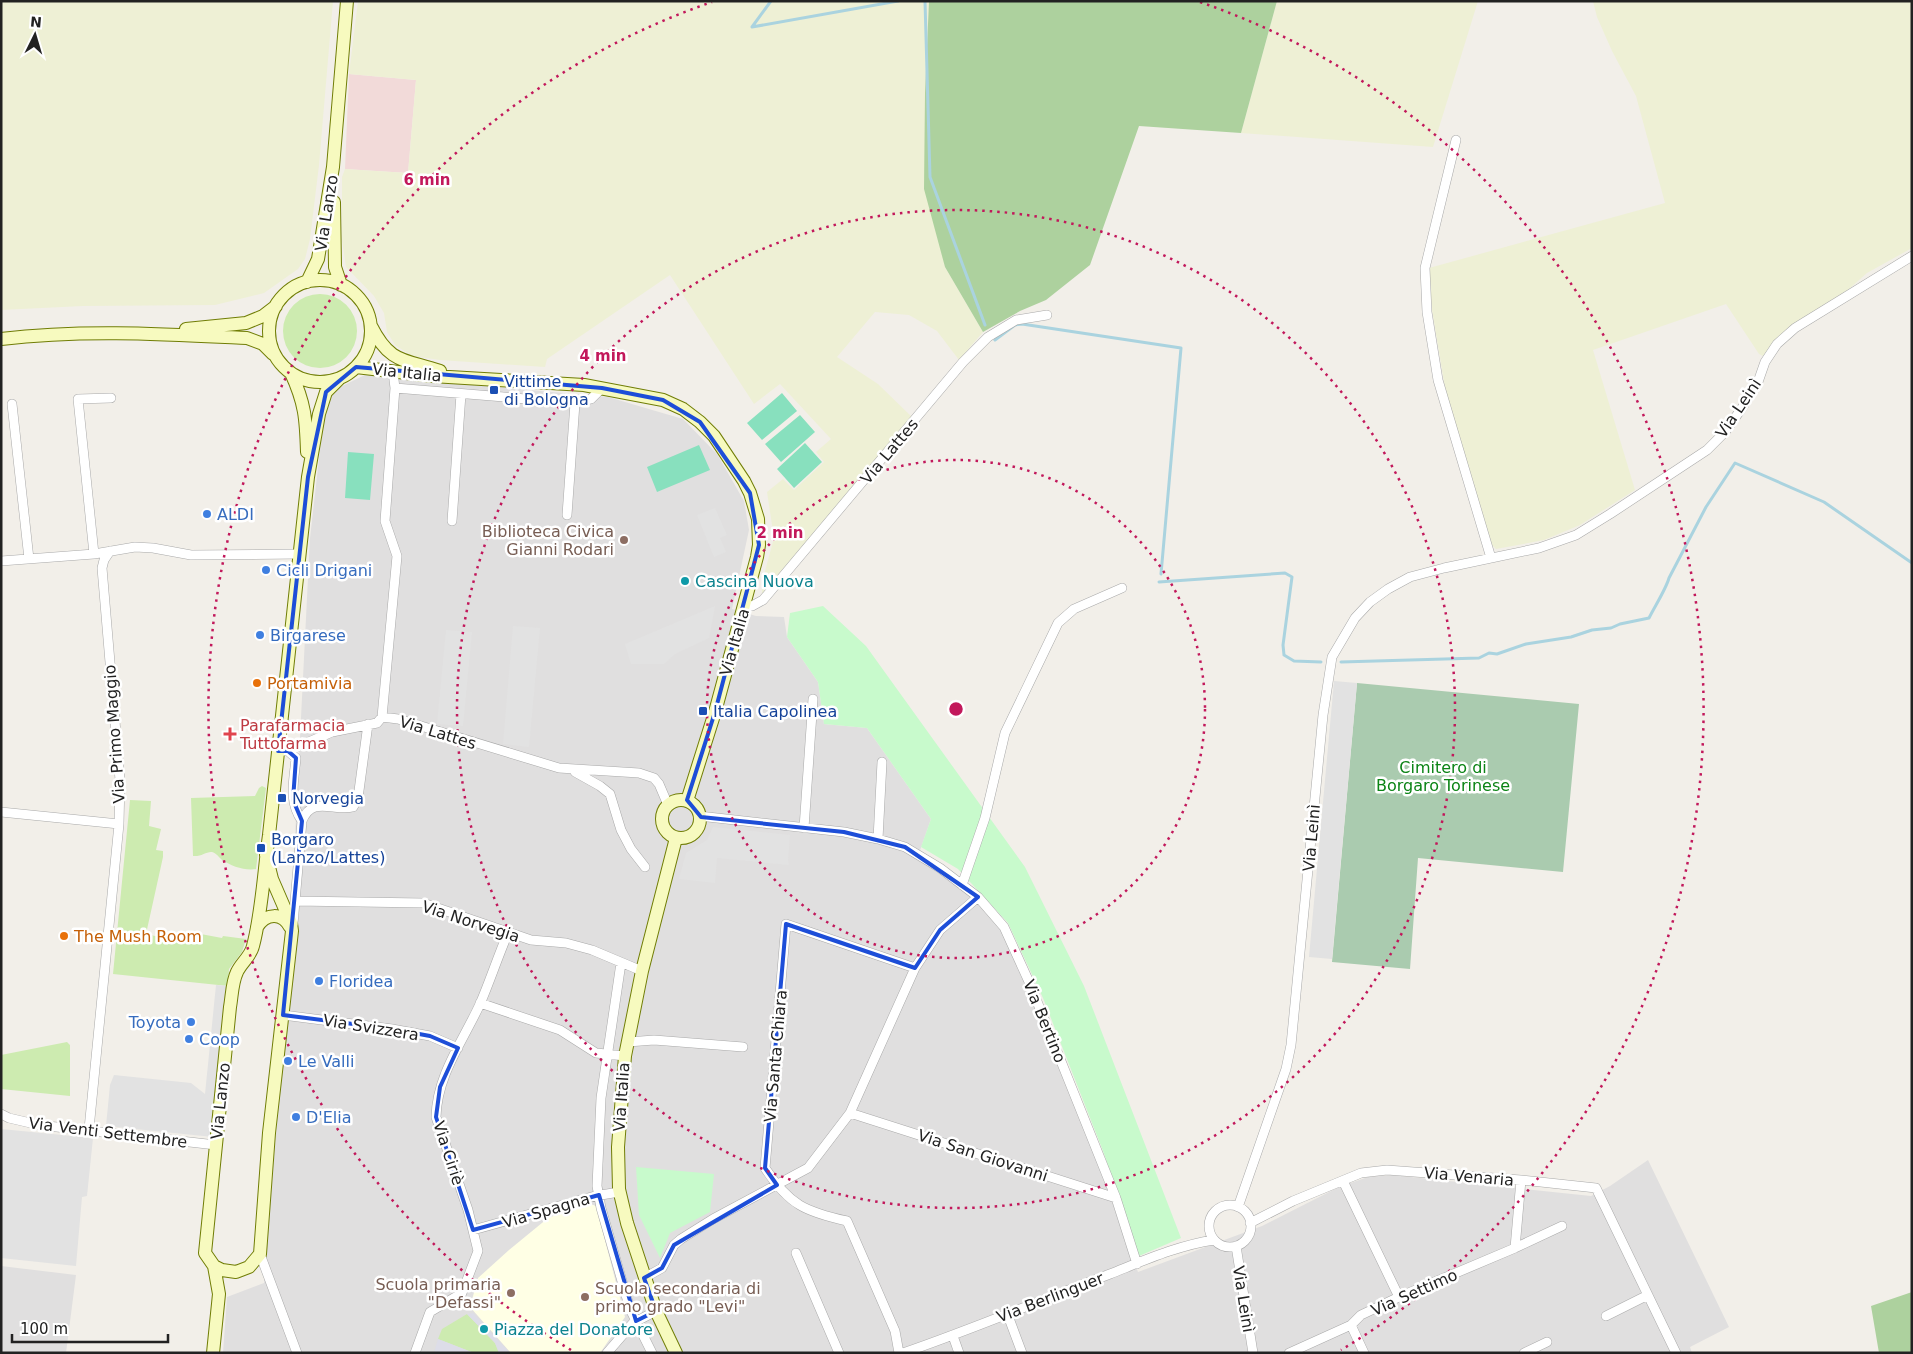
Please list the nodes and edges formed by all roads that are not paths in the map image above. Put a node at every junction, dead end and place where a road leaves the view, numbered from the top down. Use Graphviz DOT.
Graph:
graph roads {
  1 [pos="347,1"];
  2 [pos="1456,140"];
  3 [pos="333,167"];
  4 [pos="1912,256"];
  5 [pos="306,282"];
  6 [pos="340,285"];
  7 [pos="276,306"];
  8 [pos="1047,315"];
  9 [pos="371,326"];
  10 [pos="139,333"];
  11 [pos="1,339"];
  12 [pos="276,357"];
  13 [pos="356,367"];
  14 [pos="393,372"];
  15 [pos="291,373"];
  16 [pos="457,377"];
  17 [pos="339,379"];
  18 [pos="395,388"];
  19 [pos="602,388"];
  20 [pos="461,394"];
  21 [pos="110,398"];
  22 [pos="575,403"];
  23 [pos="12,404"];
  24 [pos="308,477"];
  25 [pos="567,515"];
  26 [pos="452,521"];
  27 [pos="110,551"];
  28 [pos="94,554"];
  29 [pos="299,554"];
  30 [pos="1491,558"];
  31 [pos="29,559"];
  32 [pos="1,561"];
  33 [pos="1122,588"];
  34 [pos="744,606"];
  35 [pos="813,699"];
  36 [pos="382,717"];
  37 [pos="368,724"];
  38 [pos="283,751"];
  39 [pos="882,762"];
  40 [pos="573,770"];
  41 [pos="687,801"];
  42 [pos="668,805"];
  43 [pos="1,812"];
  44 [pos="699,816"];
  45 [pos="302,821"];
  46 [pos="119,824"];
  47 [pos="804,828"];
  48 [pos="676,838"];
  49 [pos="878,839"];
  50 [pos="266,855"];
  51 [pos="645,867"];
  52 [pos="962,885"];
  53 [pos="978,897"];
  54 [pos="296,901"];
  55 [pos="257,927"];
  56 [pos="292,931"];
  57 [pos="508,933"];
  58 [pos="621,962"];
  59 [pos="914,968"];
  60 [pos="642,971"];
  61 [pos="480,1003"];
  62 [pos="282,1015"];
  63 [pos="628,1042"];
  64 [pos="743,1047"];
  65 [pos="458,1048"];
  66 [pos="607,1054"];
  67 [pos="625,1056"];
  68 [pos="1,1107"];
  69 [pos="1,1112"];
  70 [pos="850,1113"];
  71 [pos="89,1129"];
  72 [pos="216,1145"];
  73 [pos="1521,1180"];
  74 [pos="1343,1181"];
  75 [pos="777,1185"];
  76 [pos="619,1192"];
  77 [pos="599,1195"];
  78 [pos="1116,1198"];
  79 [pos="1238,1207"];
  80 [pos="1250,1223"];
  81 [pos="1562,1226"];
  82 [pos="473,1230"];
  83 [pos="1210,1231"];
  84 [pos="1214,1240"];
  85 [pos="1197,1242"];
  86 [pos="1236,1246"];
  87 [pos="1515,1248"];
  88 [pos="796,1253"];
  89 [pos="260,1254"];
  90 [pos="1137,1264"];
  91 [pos="214,1266"];
  92 [pos="236,1272"];
  93 [pos="644,1278"];
  94 [pos="220,1294"];
  95 [pos="1648,1295"];
  96 [pos="1399,1298"];
  97 [pos="656,1311"];
  98 [pos="1008,1313"];
  99 [pos="1606,1316"];
  100 [pos="636,1321"];
  101 [pos="1351,1326"];
  102 [pos="953,1336"];
  103 [pos="1547,1342"];
  104 [pos="212,1353"];
  105 [pos="297,1353"];
  106 [pos="415,1353"];
  107 [pos="607,1353"];
  108 [pos="652,1353"];
  109 [pos="676,1353"];
  110 [pos="839,1353"];
  111 [pos="899,1353"];
  112 [pos="903,1353"];
  113 [pos="959,1353"];
  114 [pos="1022,1353"];
  115 [pos="1252,1353"];
  116 [pos="1289,1353"];
  117 [pos="1364,1353"];
  118 [pos="1524,1353"];
  119 [pos="1676,1353"];
  1 -- 3 [label="street"];
  2 -- 30 [label="street"];
  3 -- 5 [label="street, Via Lanzo"];
  3 -- 6 [label="street, Via Lanzo"];
  4 -- 30 [label="street, Via Leinì"];
  5 -- 6 [label="street"];
  5 -- 7 [label="street"];
  6 -- 9 [label="street"];
  7 -- 10 [label="street"];
  7 -- 12 [label="street"];
  8 -- 34 [label="street, Via Lattes"];
  9 -- 13 [label="street"];
  9 -- 16 [label="street, Via Italia"];
  10 -- 11 [label="street"];
  10 -- 12 [label="street"];
  12 -- 15 [label="street"];
  13 -- 14 [label="street, Via Italia"];
  13 -- 17 [label="street"];
  14 -- 16 [label="street, Via Italia"];
  14 -- 18 [label="street"];
  15 -- 17 [label="street"];
  15 -- 24 [label="street, Via Lanzo"];
  16 -- 19 [label="street, Via Italia"];
  17 -- 24 [label="street, Via Lanzo"];
  18 -- 20 [label="street, Via Italia"];
  18 -- 36 [label="street"];
  19 -- 22 [label="street, Via Italia"];
  19 -- 34 [label="street, Via Italia"];
  20 -- 22 [label="street, Via Italia"];
  20 -- 26 [label="street"];
  21 -- 28 [label="street"];
  22 -- 25 [label="street"];
  23 -- 31 [label="street"];
  24 -- 29 [label="street, Via Lanzo"];
  27 -- 28 [label="street"];
  27 -- 29 [label="street"];
  27 -- 46 [label="street, Via Primo Maggio"];
  28 -- 31 [label="street"];
  29 -- 38 [label="street, Via Lanzo"];
  30 -- 79 [label="street, Via Leinì"];
  31 -- 32 [label="street"];
  33 -- 52 [label="street"];
  34 -- 41 [label="street, Via Italia"];
  35 -- 47 [label="street"];
  36 -- 37 [label="street, Via Lattes"];
  36 -- 40 [label="street, Via Lattes"];
  37 -- 38 [label="street, Via Lattes"];
  37 -- 45 [label="street"];
  38 -- 45 [label="street"];
  38 -- 50 [label="street, Via Lanzo"];
  39 -- 49 [label="street"];
  40 -- 42 [label="street, Via Lattes"];
  40 -- 51 [label="street, Via Lattes"];
  41 -- 42 [label="street"];
  41 -- 44 [label="street"];
  42 -- 48 [label="street"];
  43 -- 46 [label="street"];
  44 -- 47 [label="street, Via Bertino"];
  44 -- 48 [label="street"];
  45 -- 54 [label="street"];
  46 -- 71 [label="street, Via Primo Maggio"];
  47 -- 49 [label="street, Via Bertino"];
  48 -- 60 [label="street, Via Italia"];
  49 -- 52 [label="street, Via Bertino"];
  50 -- 55 [label="street, Via Lanzo"];
  50 -- 56 [label="street"];
  52 -- 53 [label="street, Via Bertino"];
  53 -- 59 [label="street"];
  53 -- 78 [label="street, Via Bertino"];
  54 -- 56 [label="street"];
  54 -- 57 [label="street, Via Norvegia"];
  55 -- 56 [label="street"];
  55 -- 72 [label="street, Via Lanzo"];
  56 -- 62 [label="street"];
  57 -- 58 [label="street, Via Norvegia"];
  57 -- 61 [label="street, Via Ciriè"];
  58 -- 60 [label="street, Via Norvegia"];
  58 -- 66 [label="street, Via Italia"];
  59 -- 70 [label="street"];
  59 -- 75 [label="street, Via Santa Chiara"];
  60 -- 63 [label="street, Via Italia"];
  61 -- 65 [label="street, Via Ciriè"];
  61 -- 66 [label="street"];
  62 -- 65 [label="street, Via Svizzera"];
  62 -- 89 [label="street"];
  63 -- 64 [label="street"];
  63 -- 67 [label="street, Via Italia"];
  65 -- 82 [label="street, Via Ciriè"];
  66 -- 67 [label="street"];
  66 -- 77 [label="street, Via Italia"];
  67 -- 76 [label="street, Via Italia"];
  68 -- 69 [label="street"];
  69 -- 71 [label="street, Via Venti Settembre"];
  70 -- 75 [label="street"];
  70 -- 78 [label="street, Via San Giovanni"];
  71 -- 72 [label="street, Via Venti Settembre"];
  72 -- 91 [label="street, Via Lanzo"];
  73 -- 74 [label="street, Via Venaria"];
  73 -- 87 [label="street"];
  73 -- 95 [label="street, Via Venaria"];
  74 -- 80 [label="street, Via Venaria"];
  74 -- 96 [label="street"];
  75 -- 93 [label="street"];
  75 -- 111 [label="street, Via Santa Chiara"];
  76 -- 77 [label="street, Via Spagna"];
  76 -- 93 [label="street, Via Italia"];
  77 -- 82 [label="street, Via Spagna"];
  77 -- 100 [label="street, Via Italia"];
  78 -- 90 [label="street, Via Bertino"];
  79 -- 80 [label="street"];
  79 -- 83 [label="street"];
  80 -- 86 [label="street"];
  81 -- 87 [label="street, Via Settimo"];
  82 -- 106 [label="street, Via Ciriè"];
  83 -- 84 [label="street"];
  83 -- 85 [label="street"];
  84 -- 85 [label="street"];
  84 -- 86 [label="street"];
  85 -- 90 [label="street, Via Berlinguer"];
  86 -- 115 [label="street, Via Leinì"];
  87 -- 96 [label="street, Via Settimo"];
  88 -- 110 [label="street"];
  89 -- 92 [label="street"];
  89 -- 105 [label="street"];
  90 -- 98 [label="street, Via Berlinguer"];
  91 -- 92 [label="street"];
  91 -- 94 [label="street"];
  92 -- 94 [label="street"];
  93 -- 97 [label="street, Via Italia"];
  94 -- 104 [label="street"];
  95 -- 99 [label="street"];
  95 -- 119 [label="street"];
  96 -- 101 [label="street, Via Settimo"];
  97 -- 100 [label="street"];
  97 -- 109 [label="street, Via Italia"];
  98 -- 102 [label="street, Via Berlinguer"];
  98 -- 114 [label="street"];
  100 -- 107 [label="street"];
  100 -- 108 [label="street, Via Italia"];
  101 -- 116 [label="street, Via Settimo"];
  101 -- 117 [label="street"];
  102 -- 112 [label="street, Via Berlinguer"];
  102 -- 113 [label="street"];
  103 -- 118 [label="street"];
}
